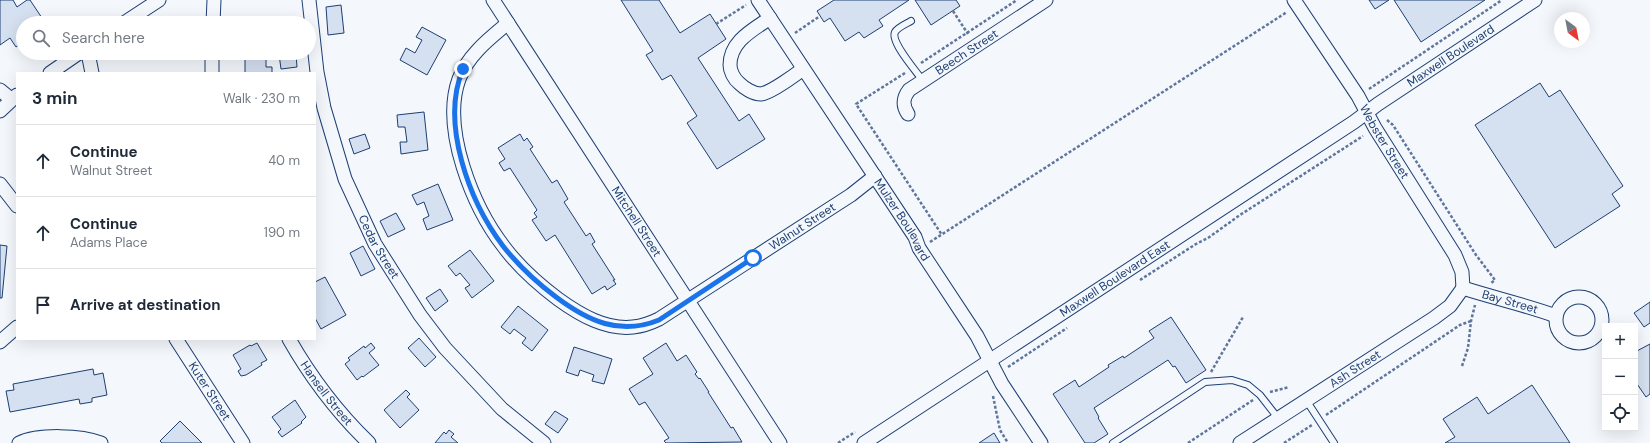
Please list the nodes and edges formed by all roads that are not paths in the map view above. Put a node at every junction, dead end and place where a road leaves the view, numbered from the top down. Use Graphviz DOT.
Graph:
graph roads {
  1 [pos="214,0"];
  2 [pos="309,0"];
  3 [pos="493,0"];
  4 [pos="1046,0"];
  5 [pos="155,1"];
  6 [pos="1532,1"];
  7 [pos="753,2"];
  8 [pos="1296,3"];
  9 [pos="134,16"];
  10 [pos="213,16"];
  11 [pos="311,16"];
  12 [pos="770,18"];
  13 [pos="911,21"];
  14 [pos="508,23"];
  15 [pos="69,60"];
  16 [pos="89,60"];
  17 [pos="212,60"];
  18 [pos="316,60"];
  19 [pos="803,69"];
  20 [pos="51,72"];
  21 [pos="92,72"];
  22 [pos="212,72"];
  23 [pos="923,81"];
  24 [pos="0,90"];
  25 [pos="14,97"];
  26 [pos="0,111"];
  27 [pos="1366,113"];
  28 [pos="908,114"];
  29 [pos="875,176"];
  30 [pos="0,184"];
  31 [pos="16,205"];
  32 [pos="1463,288"];
  33 [pos="688,301"];
  34 [pos="1556,316"];
  35 [pos="16,328"];
  36 [pos="177,340"];
  37 [pos="290,340"];
  38 [pos="0,342"];
  39 [pos="990,361"];
  40 [pos="1306,400"];
  41 [pos="1278,418"];
  42 [pos="19,443"];
  43 [pos="101,443"];
  44 [pos="243,443"];
  45 [pos="369,443"];
  46 [pos="544,443"];
  47 [pos="780,443"];
  48 [pos="864,443"];
  49 [pos="1041,443"];
  50 [pos="1113,443"];
  51 [pos="1240,443"];
  52 [pos="1334,443"];
  1 -- 10 [label="street"];
  2 -- 11 [label="street, Cedar Street"];
  3 -- 14 [label="street, Mitchell Street"];
  4 -- 23 [label="street, Beech Street"];
  5 -- 9 [label="street"];
  6 -- 27 [label="street, Maxwell Boulevard"];
  7 -- 12 [label="street, Mulzer Boulevard"];
  8 -- 27 [label="street, Webster Street"];
  12 -- 19 [label="street, Mulzer Boulevard"];
  12 -- 19 [label="street"];
  13 -- 23 [label="lane"];
  14 -- 33 [label="street, Mitchell Street"];
  14 -- 33 [label="street, Walnut Street"];
  15 -- 20 [label="street"];
  16 -- 21 [label="street"];
  17 -- 22 [label="street"];
  18 -- 46 [label="street, Cedar Street"];
  19 -- 29 [label="street, Mulzer Boulevard"];
  23 -- 28 [label="street, Beech Street"];
  24 -- 25 [label="street"];
  25 -- 26 [label="street"];
  27 -- 32 [label="street, Webster Street"];
  27 -- 39 [label="street, Maxwell Boulevard East"];
  29 -- 33 [label="street, Walnut Street"];
  29 -- 39 [label="street, Mulzer Boulevard"];
  30 -- 31 [label="street"];
  32 -- 34 [label="street, Bay Street"];
  32 -- 40 [label="street, Ash Street"];
  33 -- 47 [label="street, Mitchell Street"];
  35 -- 38 [label="street"];
  36 -- 44 [label="street, Kuter Street"];
  37 -- 45 [label="street, Hansell Street"];
  39 -- 48 [label="street, Maxwell Boulevard East"];
  39 -- 49 [label="street, Mulzer Boulevard"];
  40 -- 41 [label="street, Ash Street"];
  40 -- 52 [label="lane"];
  41 -- 50 [label="lane"];
  41 -- 51 [label="street, Ash Street"];
  42 -- 43 [label="street"];
}
